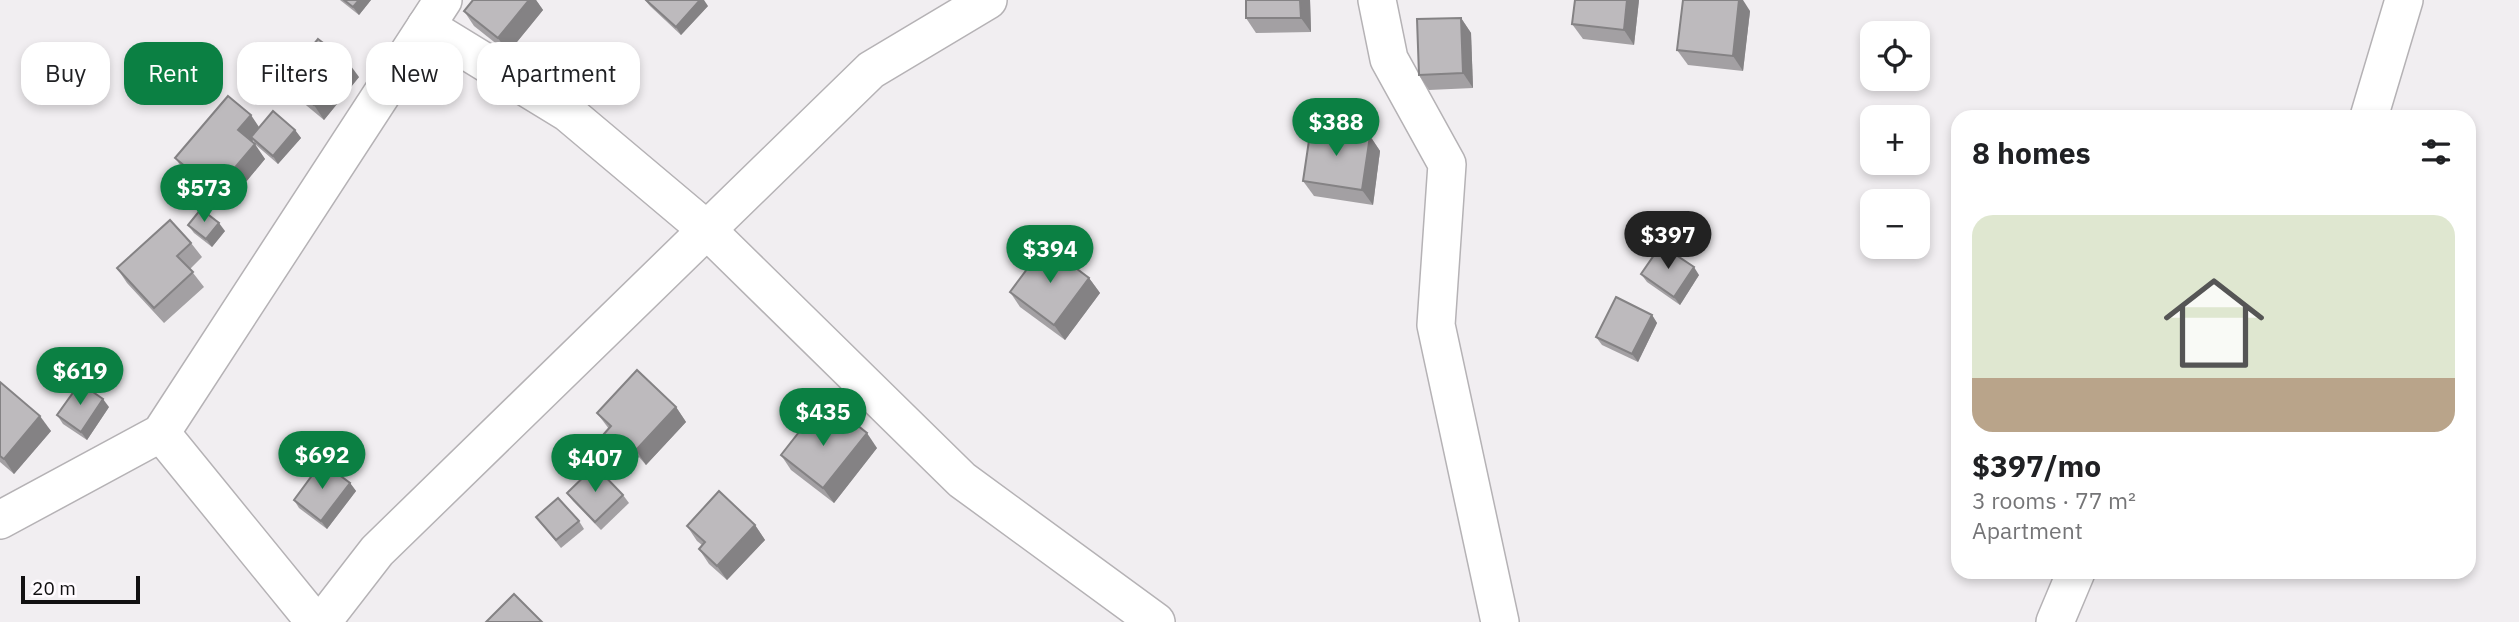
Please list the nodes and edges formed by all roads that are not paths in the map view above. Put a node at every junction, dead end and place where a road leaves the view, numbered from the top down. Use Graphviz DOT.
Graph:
graph roads {
  1 [pos="1377,0"];
  2 [pos="2404,0"];
  3 [pos="978,2"];
  4 [pos="435,13"];
  5 [pos="2371,110"];
  6 [pos="707,230"];
  7 [pos="160,433"];
  8 [pos="0,520"];
  9 [pos="2073,579"];
  10 [pos="315,622"];
  11 [pos="322,622"];
  12 [pos="1156,622"];
  13 [pos="1500,622"];
  14 [pos="2055,622"];
  1 -- 13 [label="street"];
  2 -- 5 [label="street"];
  3 -- 6 [label="street"];
  4 -- 6 [label="street"];
  4 -- 7 [label="street"];
  6 -- 11 [label="street"];
  6 -- 12 [label="street"];
  7 -- 8 [label="street"];
  7 -- 10 [label="street"];
  9 -- 14 [label="street"];
}
